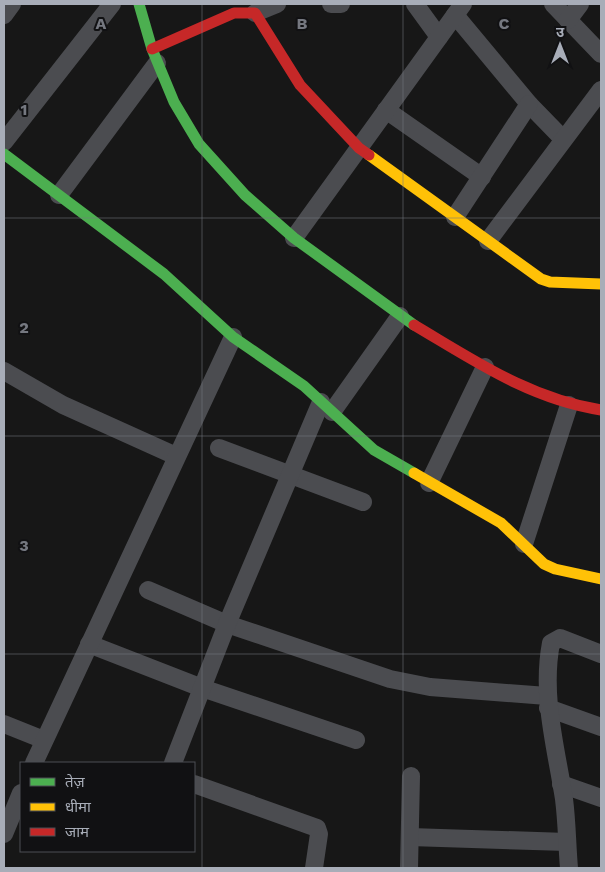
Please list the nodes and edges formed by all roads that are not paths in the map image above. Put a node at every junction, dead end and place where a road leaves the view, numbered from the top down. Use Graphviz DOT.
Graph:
graph roads {
  1 [pos="12,4"];
  2 [pos="112,4"];
  3 [pos="139,4"];
  4 [pos="278,4"];
  5 [pos="331,4"];
  6 [pos="340,4"];
  7 [pos="415,4"];
  8 [pos="553,4"];
  9 [pos="580,4"];
  10 [pos="459,10"];
  11 [pos="255,13"];
  12 [pos="4,15"];
  13 [pos="568,20"];
  14 [pos="439,37"];
  15 [pos="601,54"];
  16 [pos="154,56"];
  17 [pos="601,90"];
  18 [pos="529,104"];
  19 [pos="386,110"];
  20 [pos="563,139"];
  21 [pos="4,142"];
  22 [pos="359,148"];
  23 [pos="4,154"];
  24 [pos="482,177"];
  25 [pos="60,195"];
  26 [pos="455,217"];
  27 [pos="294,238"];
  28 [pos="488,240"];
  29 [pos="601,284"];
  30 [pos="400,316"];
  31 [pos="233,338"];
  32 [pos="485,367"];
  33 [pos="4,371"];
  34 [pos="569,405"];
  35 [pos="327,407"];
  36 [pos="601,410"];
  37 [pos="219,448"];
  38 [pos="176,456"];
  39 [pos="290,474"];
  40 [pos="430,482"];
  41 [pos="363,502"];
  42 [pos="524,544"];
  43 [pos="601,579"];
  44 [pos="148,590"];
  45 [pos="227,624"];
  46 [pos="89,644"];
  47 [pos="601,654"];
  48 [pos="202,688"];
  49 [pos="547,702"];
  50 [pos="4,724"];
  51 [pos="601,727"];
  52 [pos="44,740"];
  53 [pos="356,740"];
  54 [pos="34,762"];
  55 [pos="173,762"];
  56 [pos="411,776"];
  57 [pos="195,784"];
  58 [pos="561,784"];
  59 [pos="20,795"];
  60 [pos="601,798"];
  61 [pos="4,834"];
  62 [pos="410,837"];
  63 [pos="567,842"];
  64 [pos="314,868"];
  65 [pos="409,868"];
  66 [pos="569,868"];
  1 -- 12 [label="street"];
  2 -- 21 [label="street"];
  3 -- 16 [label="street"];
  4 -- 11 [label="street"];
  5 -- 6 [label="street"];
  7 -- 14 [label="street"];
  8 -- 13 [label="street"];
  9 -- 13 [label="street"];
  10 -- 14 [label="street"];
  10 -- 18 [label="street"];
  11 -- 16 [label="street"];
  11 -- 22 [label="street"];
  13 -- 15 [label="street"];
  14 -- 19 [label="street"];
  16 -- 25 [label="street"];
  16 -- 27 [label="street"];
  17 -- 20 [label="street"];
  18 -- 20 [label="street"];
  18 -- 24 [label="street"];
  19 -- 22 [label="street"];
  19 -- 24 [label="street"];
  20 -- 28 [label="street"];
  22 -- 26 [label="street"];
  22 -- 27 [label="street"];
  23 -- 25 [label="street"];
  24 -- 26 [label="street"];
  25 -- 31 [label="street"];
  26 -- 28 [label="street"];
  27 -- 30 [label="street"];
  28 -- 29 [label="street"];
  30 -- 32 [label="street"];
  30 -- 35 [label="street"];
  31 -- 35 [label="street"];
  31 -- 38 [label="street"];
  32 -- 34 [label="street"];
  32 -- 40 [label="street"];
  33 -- 38 [label="street"];
  34 -- 36 [label="street"];
  34 -- 42 [label="street"];
  35 -- 39 [label="street"];
  35 -- 40 [label="street"];
  37 -- 39 [label="street"];
  38 -- 46 [label="street"];
  39 -- 41 [label="street"];
  39 -- 45 [label="street"];
  40 -- 42 [label="street"];
  42 -- 43 [label="street"];
  44 -- 45 [label="street"];
  45 -- 48 [label="street"];
  45 -- 49 [label="street"];
  46 -- 48 [label="street"];
  46 -- 52 [label="street"];
  47 -- 49 [label="street"];
  48 -- 53 [label="street"];
  48 -- 55 [label="street"];
  49 -- 51 [label="street"];
  49 -- 58 [label="street"];
  50 -- 52 [label="street"];
  52 -- 54 [label="street"];
  56 -- 62 [label="street"];
  57 -- 64 [label="street"];
  58 -- 60 [label="street"];
  58 -- 63 [label="street"];
  59 -- 61 [label="street"];
  62 -- 63 [label="street"];
  62 -- 65 [label="street"];
  63 -- 66 [label="street"];
}
